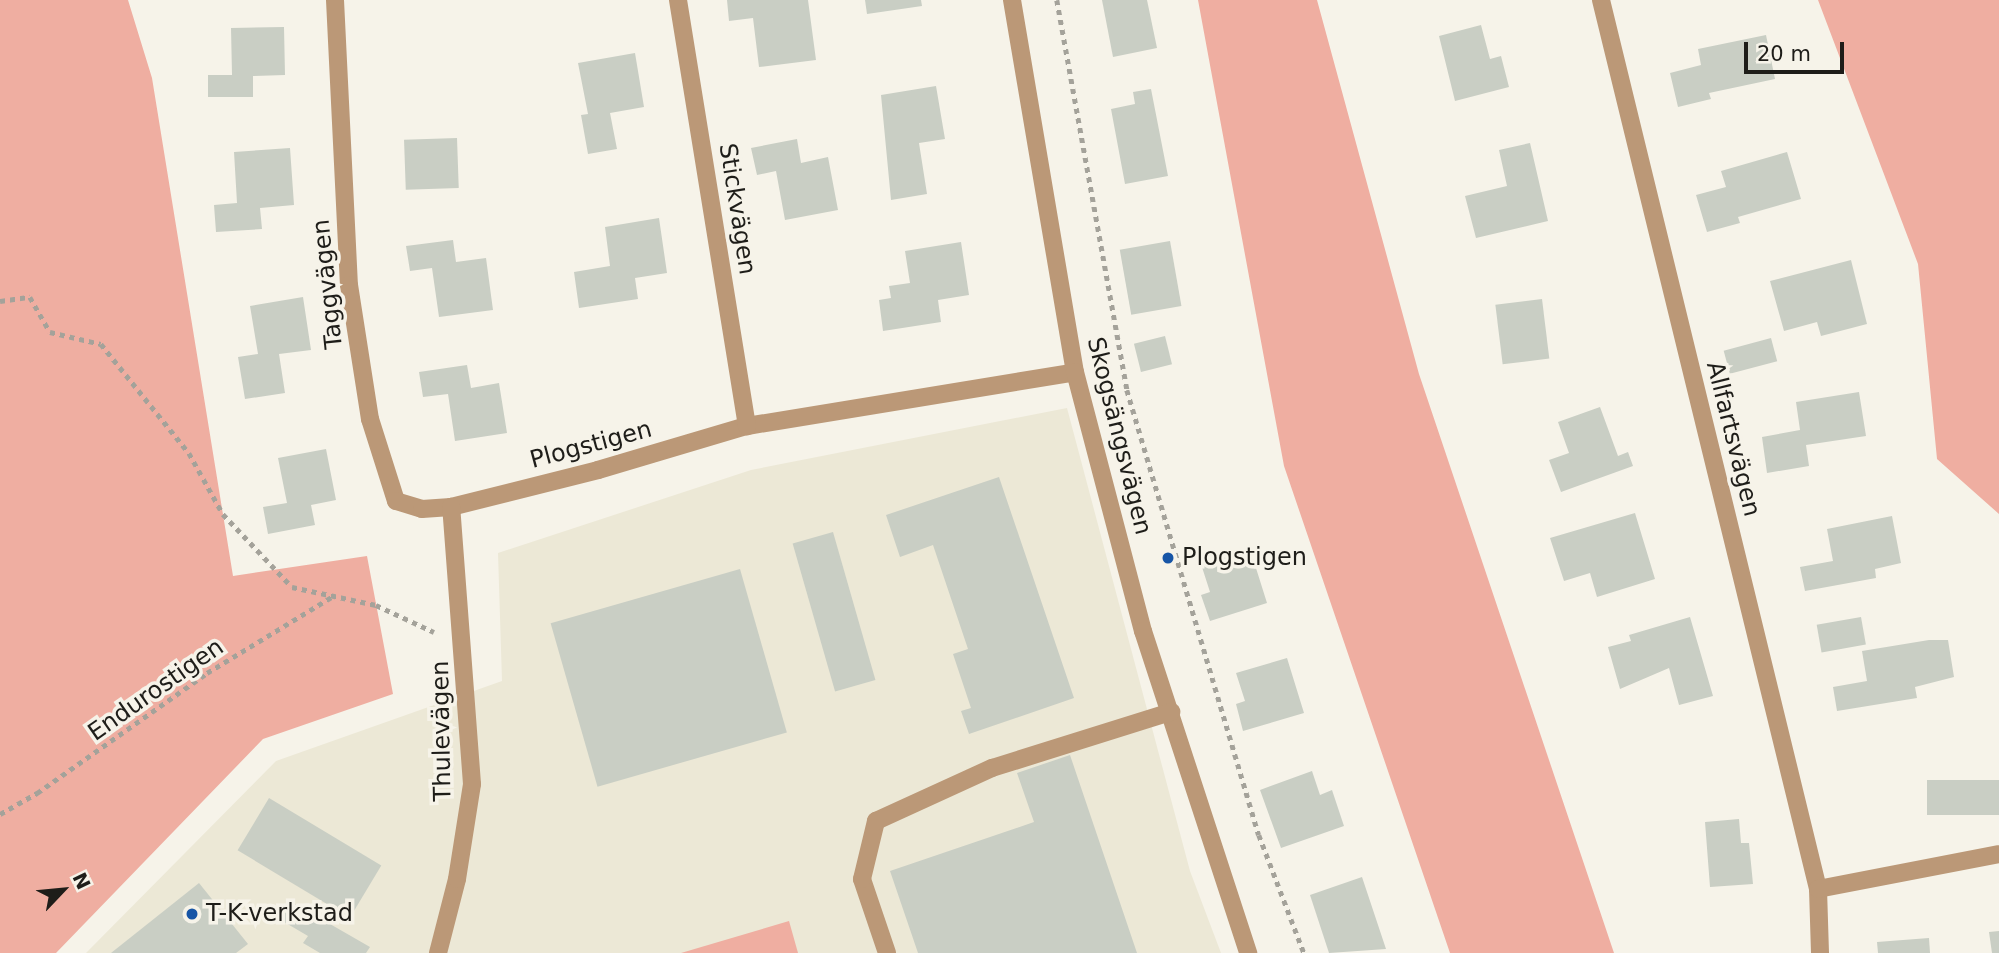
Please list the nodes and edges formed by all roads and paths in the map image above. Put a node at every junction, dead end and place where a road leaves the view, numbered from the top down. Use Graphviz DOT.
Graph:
graph roads {
  1 [pos="335,0"];
  2 [pos="678,0"];
  3 [pos="1012,0"];
  4 [pos="1058,0"];
  5 [pos="1601,0"];
  6 [pos="0,301"];
  7 [pos="1075,372"];
  8 [pos="747,426"];
  9 [pos="451,507"];
  10 [pos="333,596"];
  11 [pos="464,646"];
  12 [pos="1171,712"];
  13 [pos="0,814"];
  14 [pos="1999,854"];
  15 [pos="1818,889"];
  16 [pos="438,953"];
  17 [pos="887,953"];
  18 [pos="1248,953"];
  19 [pos="1304,953"];
  20 [pos="1820,953"];
  1 -- 9 [label="street, Taggvägen"];
  2 -- 8 [label="street, Stickvägen"];
  3 -- 7 [label="street, Skogsängsvägen"];
  4 -- 19 [label="path"];
  5 -- 15 [label="street, Allfartsvägen"];
  6 -- 10 [label="path"];
  7 -- 8 [label="street, Plogstigen"];
  7 -- 12 [label="street, Skogsängsvägen"];
  8 -- 9 [label="street, Plogstigen"];
  9 -- 11 [label="street, Thulevägen"];
  10 -- 11 [label="path"];
  10 -- 13 [label="path, Endurostigen"];
  11 -- 16 [label="street, Thulevägen"];
  12 -- 17 [label="street"];
  12 -- 18 [label="street, Skogsängsvägen"];
  14 -- 15 [label="street"];
  15 -- 20 [label="street, Allfartsvägen"];
}
